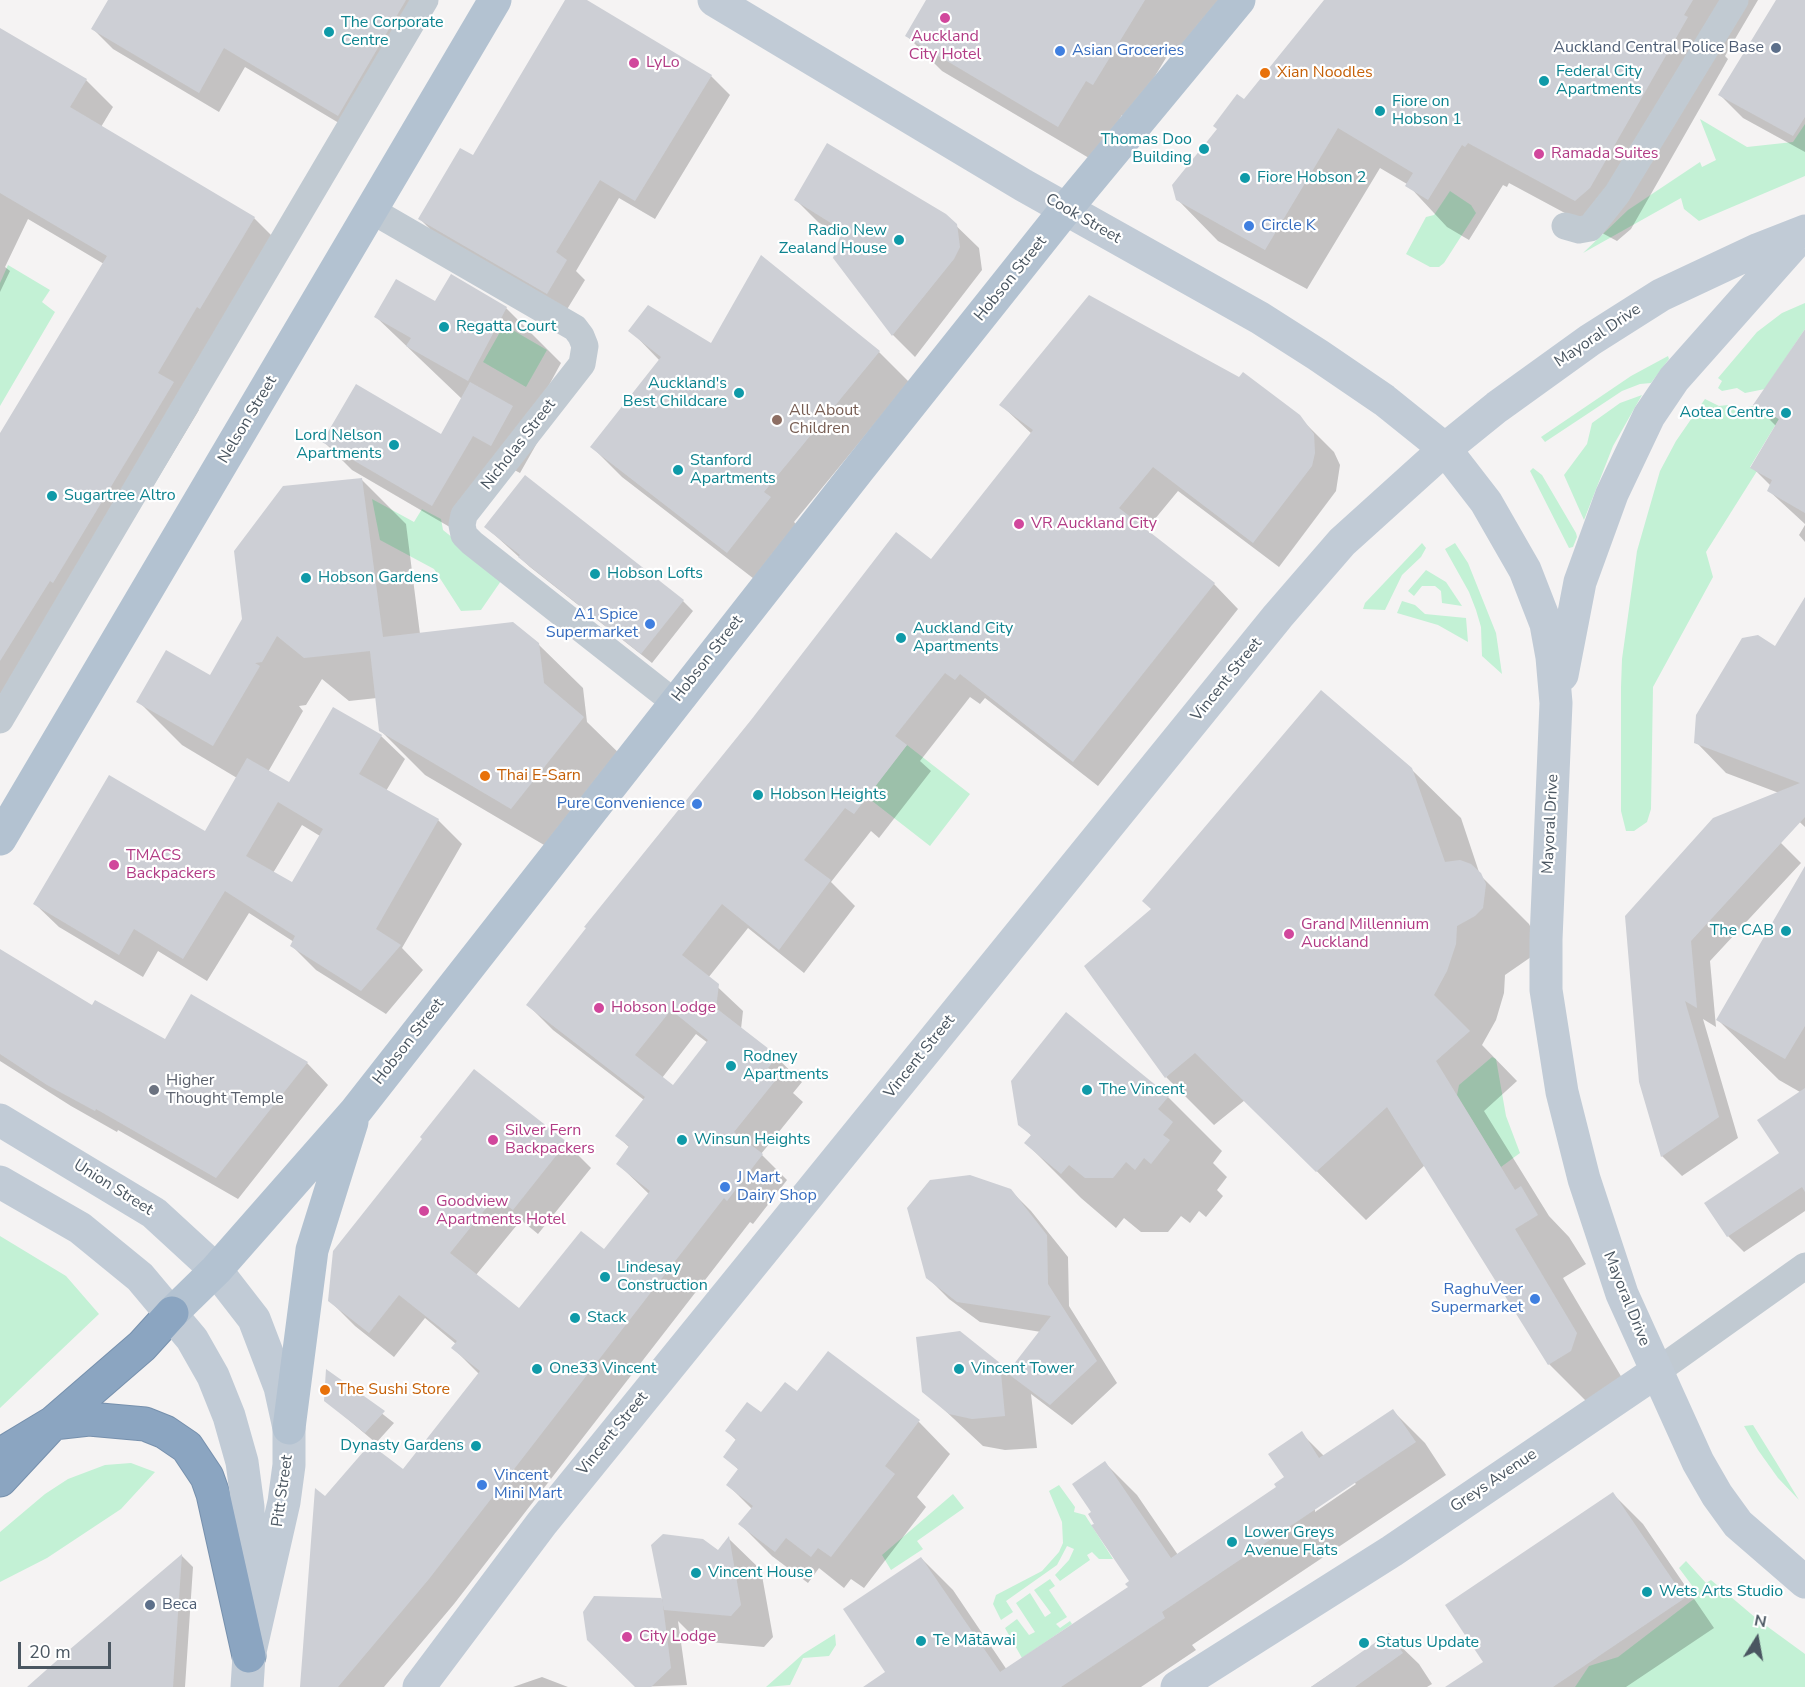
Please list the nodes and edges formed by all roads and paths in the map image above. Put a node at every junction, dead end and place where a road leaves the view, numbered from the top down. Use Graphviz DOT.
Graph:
graph roads {
  1 [pos="425,0"];
  2 [pos="495,0"];
  3 [pos="714,0"];
  4 [pos="1239,0"];
  5 [pos="1735,0"];
  6 [pos="1066,209"];
  7 [pos="371,210"];
  8 [pos="1565,226"];
  9 [pos="1805,232"];
  10 [pos="1445,449"];
  11 [pos="674,702"];
  12 [pos="1556,703"];
  13 [pos="0,720"];
  14 [pos="0,839"];
  15 [pos="355,1112"];
  16 [pos="0,1120"];
  17 [pos="0,1182"];
  18 [pos="1805,1266"];
  19 [pos="216,1270"];
  20 [pos="172,1313"];
  21 [pos="1656,1372"];
  22 [pos="52,1423"];
  23 [pos="289,1428"];
  24 [pos="0,1455"];
  25 [pos="0,1480"];
  26 [pos="1792,1572"];
  27 [pos="250,1675"];
  28 [pos="419,1687"];
  29 [pos="1178,1687"];
  1 -- 13 [label="street"];
  2 -- 7 [label="main road, Nelson Street"];
  3 -- 6 [label="main road, Cook Street"];
  4 -- 6 [label="main road, Hobson Street"];
  5 -- 8 [label="street"];
  6 -- 10 [label="main road, Cook Street"];
  6 -- 11 [label="main road, Hobson Street"];
  7 -- 11 [label="street, Nicholas Street"];
  7 -- 14 [label="main road, Nelson Street"];
  9 -- 10 [label="main road, Mayoral Drive"];
  9 -- 12 [label="main road"];
  10 -- 12 [label="main road, Mayoral Drive"];
  10 -- 28 [label="main road, Vincent Street"];
  11 -- 15 [label="main road, Hobson Street"];
  12 -- 21 [label="main road, Mayoral Drive"];
  15 -- 19 [label="main road, Hobson Street"];
  15 -- 23 [label="main road"];
  16 -- 19 [label="main road, Union Street"];
  17 -- 20 [label="main road"];
  18 -- 21 [label="street, Greys Avenue"];
  19 -- 20 [label="main road, Hobson Street"];
  19 -- 23 [label="main road, Pitt Street"];
  20 -- 22 [label="highway"];
  20 -- 27 [label="main road, Pitt Street"];
  21 -- 26 [label="main road, Mayoral Drive"];
  21 -- 29 [label="main road, Greys Avenue"];
  22 -- 24 [label="highway"];
  22 -- 25 [label="highway"];
  22 -- 27 [label="highway"];
  23 -- 27 [label="main road, Pitt Street"];
}
